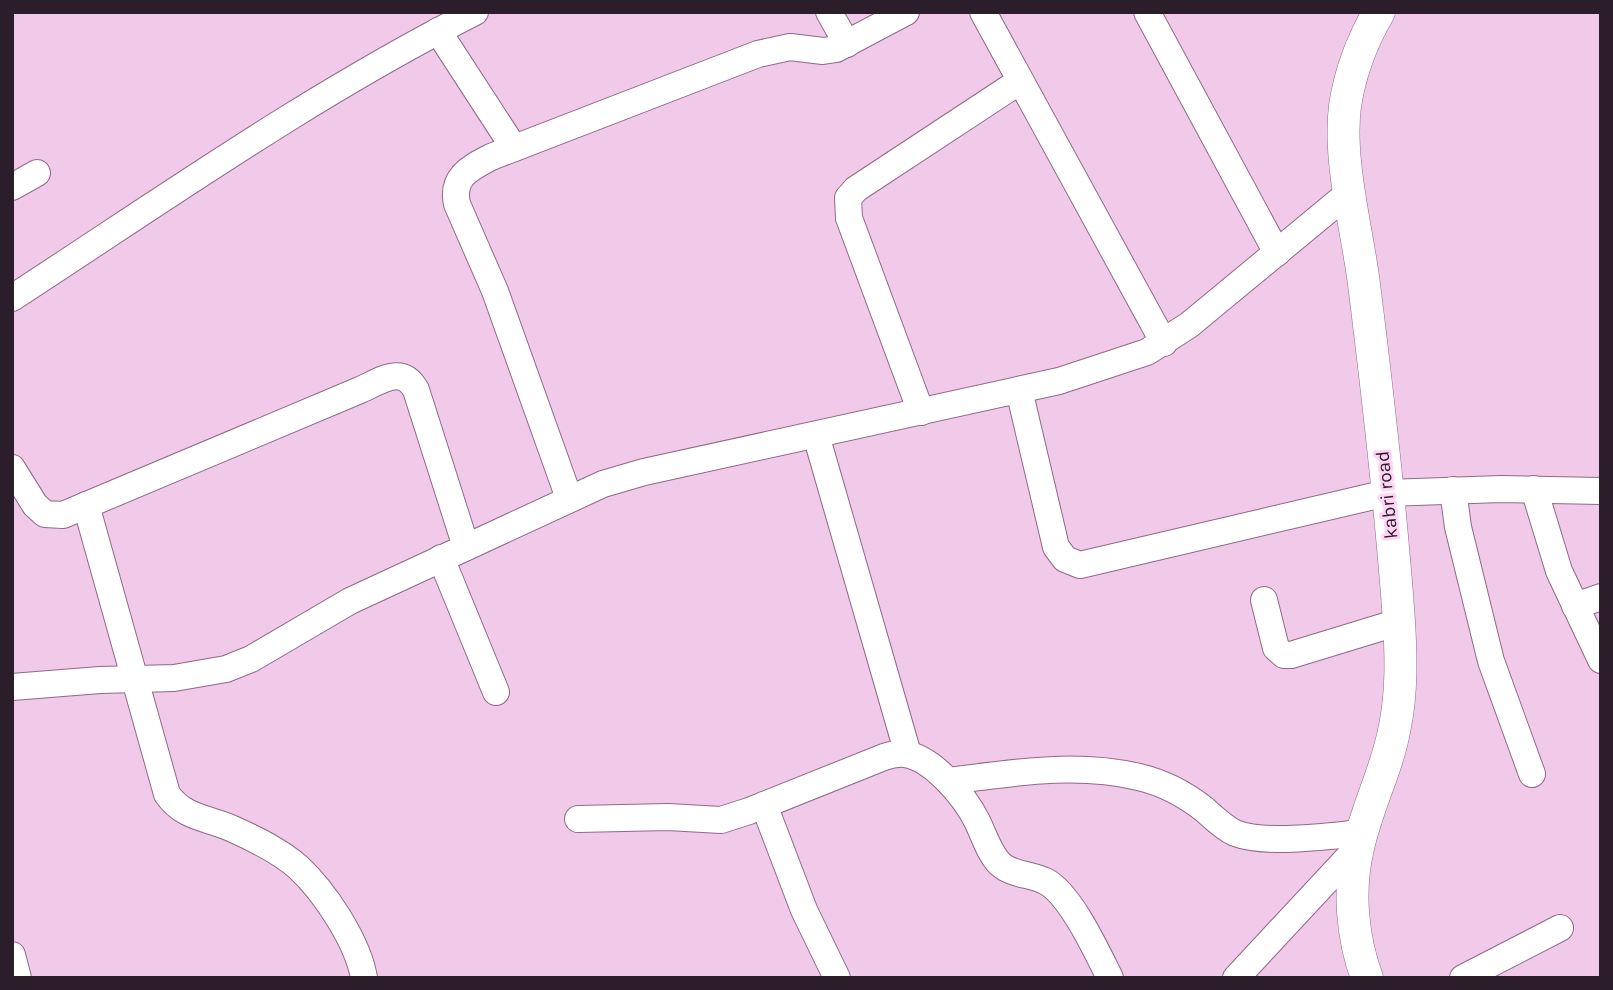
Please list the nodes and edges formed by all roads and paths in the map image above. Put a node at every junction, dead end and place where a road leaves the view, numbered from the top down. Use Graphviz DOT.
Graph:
graph roads {
  1 [pos="475,12"];
  2 [pos="829,12"];
  3 [pos="906,12"];
  4 [pos="982,12"];
  5 [pos="1147,12"];
  6 [pos="1379,12"];
  7 [pos="438,31"];
  8 [pos="847,44"];
  9 [pos="1020,81"];
  10 [pos="514,148"];
  11 [pos="37,173"];
  12 [pos="12,187"];
  13 [pos="1350,192"];
  14 [pos="1277,253"];
  15 [pos="12,298"];
  16 [pos="1164,343"];
  17 [pos="1019,390"];
  18 [pos="921,412"];
  19 [pos="816,435"];
  20 [pos="12,468"];
  21 [pos="1534,489"];
  22 [pos="1453,490"];
  23 [pos="1601,491"];
  24 [pos="1387,493"];
  25 [pos="569,498"];
  26 [pos="86,505"];
  27 [pos="466,547"];
  28 [pos="440,558"];
  29 [pos="1601,597"];
  30 [pos="1264,600"];
  31 [pos="1575,606"];
  32 [pos="1399,622"];
  33 [pos="1601,660"];
  34 [pos="137,679"];
  35 [pos="12,687"];
  36 [pos="496,692"];
  37 [pos="908,754"];
  38 [pos="1532,775"];
  39 [pos="948,780"];
  40 [pos="764,805"];
  41 [pos="578,819"];
  42 [pos="1360,840"];
  43 [pos="1560,928"];
  44 [pos="12,955"];
  45 [pos="19,978"];
  46 [pos="364,978"];
  47 [pos="837,978"];
  48 [pos="1110,978"];
  49 [pos="1236,978"];
  50 [pos="1367,978"];
  51 [pos="1463,978"];
  1 -- 7 [label="street"];
  2 -- 8 [label="street"];
  3 -- 8 [label="street"];
  4 -- 9 [label="street"];
  5 -- 14 [label="street"];
  6 -- 13 [label="street, kabri road"];
  7 -- 10 [label="street"];
  7 -- 15 [label="street"];
  8 -- 10 [label="street"];
  9 -- 16 [label="street"];
  9 -- 18 [label="street"];
  10 -- 25 [label="street"];
  11 -- 12 [label="street"];
  13 -- 14 [label="street"];
  13 -- 24 [label="street, kabri road"];
  14 -- 16 [label="street"];
  16 -- 17 [label="street"];
  17 -- 18 [label="street"];
  17 -- 24 [label="street"];
  18 -- 19 [label="street"];
  19 -- 25 [label="street"];
  19 -- 37 [label="street"];
  20 -- 26 [label="street"];
  21 -- 22 [label="street"];
  21 -- 23 [label="street"];
  21 -- 31 [label="street"];
  22 -- 24 [label="street"];
  22 -- 38 [label="street"];
  24 -- 32 [label="street, kabri road"];
  25 -- 27 [label="street"];
  26 -- 27 [label="street"];
  26 -- 34 [label="street"];
  27 -- 28 [label="street"];
  28 -- 34 [label="street"];
  28 -- 36 [label="street"];
  29 -- 31 [label="street"];
  30 -- 32 [label="street"];
  31 -- 33 [label="street"];
  32 -- 42 [label="street, kabri road"];
  34 -- 35 [label="street"];
  34 -- 46 [label="street"];
  37 -- 39 [label="street"];
  37 -- 40 [label="street"];
  39 -- 42 [label="street"];
  39 -- 48 [label="street"];
  40 -- 41 [label="street"];
  40 -- 47 [label="street"];
  42 -- 49 [label="street"];
  42 -- 50 [label="street, kabri road"];
  43 -- 51 [label="street"];
  44 -- 45 [label="street"];
}
